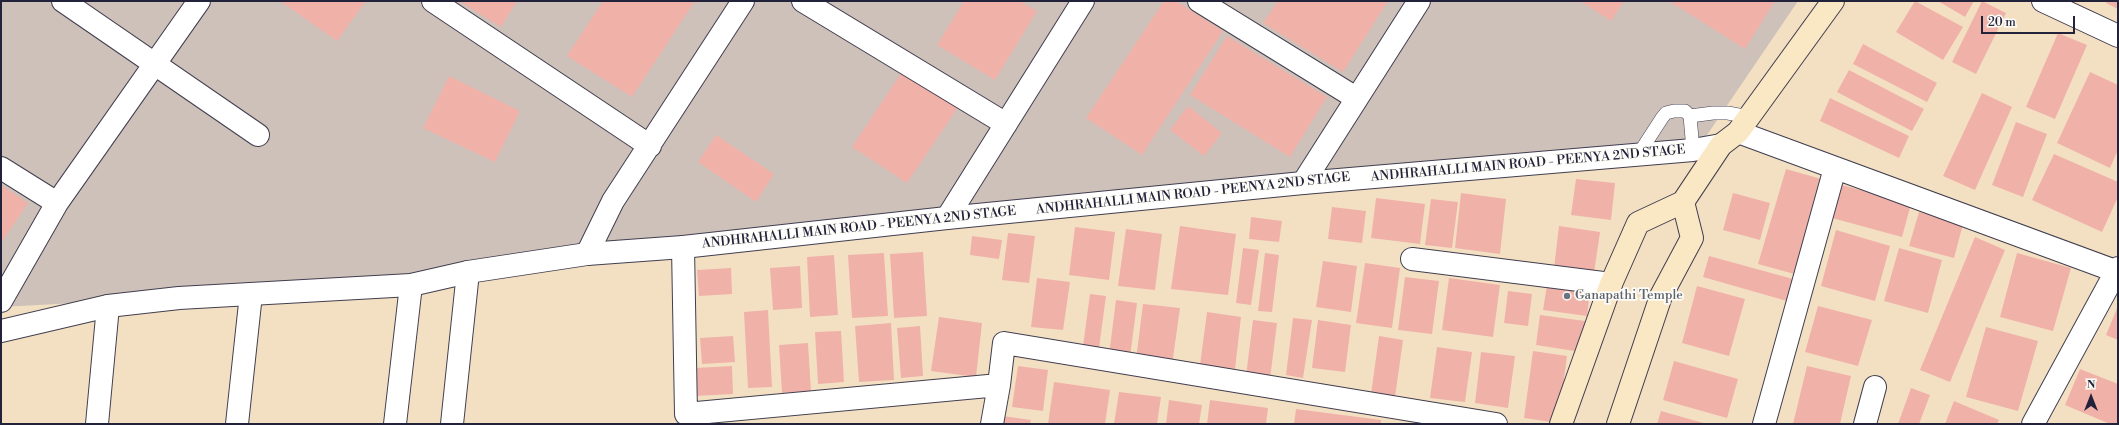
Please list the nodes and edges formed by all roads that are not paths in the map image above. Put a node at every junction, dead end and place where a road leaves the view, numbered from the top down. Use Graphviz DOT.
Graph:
graph roads {
  1 [pos="63,1"];
  2 [pos="199,1"];
  3 [pos="433,1"];
  4 [pos="743,1"];
  5 [pos="803,1"];
  6 [pos="1083,1"];
  7 [pos="1199,1"];
  8 [pos="1419,1"];
  9 [pos="1833,1"];
  10 [pos="2043,1"];
  11 [pos="2118,36"];
  12 [pos="156,65"];
  13 [pos="1356,98"];
  14 [pos="1690,116"];
  15 [pos="1006,124"];
  16 [pos="1743,125"];
  17 [pos="258,135"];
  18 [pos="1721,145"];
  19 [pos="650,146"];
  20 [pos="1693,150"];
  21 [pos="1638,155"];
  22 [pos="1,168"];
  23 [pos="1835,168"];
  24 [pos="1303,183"];
  25 [pos="1683,202"];
  26 [pos="58,203"];
  27 [pos="947,218"];
  28 [pos="683,247"];
  29 [pos="587,254"];
  30 [pos="1412,258"];
  31 [pos="2117,271"];
  32 [pos="468,272"];
  33 [pos="411,284"];
  34 [pos="1611,284"];
  35 [pos="251,294"];
  36 [pos="1,301"];
  37 [pos="108,306"];
  38 [pos="1,331"];
  39 [pos="999,385"];
  40 [pos="1875,387"];
  41 [pos="686,419"];
  42 [pos="96,424"];
  43 [pos="237,424"];
  44 [pos="394,424"];
  45 [pos="452,424"];
  46 [pos="992,424"];
  47 [pos="1496,424"];
  48 [pos="1561,424"];
  49 [pos="1618,424"];
  50 [pos="1764,424"];
  51 [pos="1865,424"];
  52 [pos="2033,424"];
  1 -- 12 [label="street"];
  2 -- 12 [label="street"];
  3 -- 19 [label="street"];
  4 -- 19 [label="street"];
  5 -- 15 [label="street"];
  6 -- 15 [label="street"];
  7 -- 13 [label="street"];
  8 -- 13 [label="street"];
  9 -- 16 [label="main road"];
  10 -- 11 [label="street"];
  12 -- 17 [label="street"];
  12 -- 26 [label="street"];
  13 -- 24 [label="street"];
  14 -- 16 [label="lane"];
  14 -- 20 [label="lane"];
  14 -- 21 [label="lane"];
  15 -- 27 [label="street"];
  16 -- 18 [label="main road"];
  16 -- 23 [label="street"];
  18 -- 20 [label="street, ANDHRAHALLI MAIN ROAD - PEENYA 2ND STAGE"];
  18 -- 25 [label="main road"];
  19 -- 29 [label="street"];
  20 -- 21 [label="street, ANDHRAHALLI MAIN ROAD - PEENYA 2ND STAGE"];
  21 -- 24 [label="street, ANDHRAHALLI MAIN ROAD - PEENYA 2ND STAGE"];
  22 -- 26 [label="street"];
  23 -- 31 [label="street"];
  23 -- 50 [label="street"];
  24 -- 27 [label="street, ANDHRAHALLI MAIN ROAD - PEENYA 2ND STAGE"];
  25 -- 34 [label="main road"];
  25 -- 49 [label="main road"];
  26 -- 36 [label="street"];
  27 -- 28 [label="street, ANDHRAHALLI MAIN ROAD - PEENYA 2ND STAGE"];
  28 -- 29 [label="street, ANDHRAHALLI MAIN ROAD - PEENYA 2ND STAGE"];
  28 -- 41 [label="street"];
  29 -- 32 [label="street, ANDHRAHALLI MAIN ROAD - PEENYA 2ND STAGE"];
  30 -- 34 [label="street"];
  31 -- 52 [label="street"];
  32 -- 33 [label="street, ANDHRAHALLI MAIN ROAD - PEENYA 2ND STAGE"];
  32 -- 45 [label="street"];
  33 -- 35 [label="street, ANDHRAHALLI MAIN ROAD - PEENYA 2ND STAGE"];
  33 -- 44 [label="street"];
  34 -- 48 [label="main road"];
  35 -- 37 [label="street, ANDHRAHALLI MAIN ROAD - PEENYA 2ND STAGE"];
  35 -- 43 [label="street"];
  37 -- 38 [label="street, ANDHRAHALLI MAIN ROAD - PEENYA 2ND STAGE"];
  37 -- 42 [label="street"];
  39 -- 41 [label="street"];
  39 -- 46 [label="street"];
  39 -- 47 [label="street"];
  40 -- 51 [label="street"];
}
